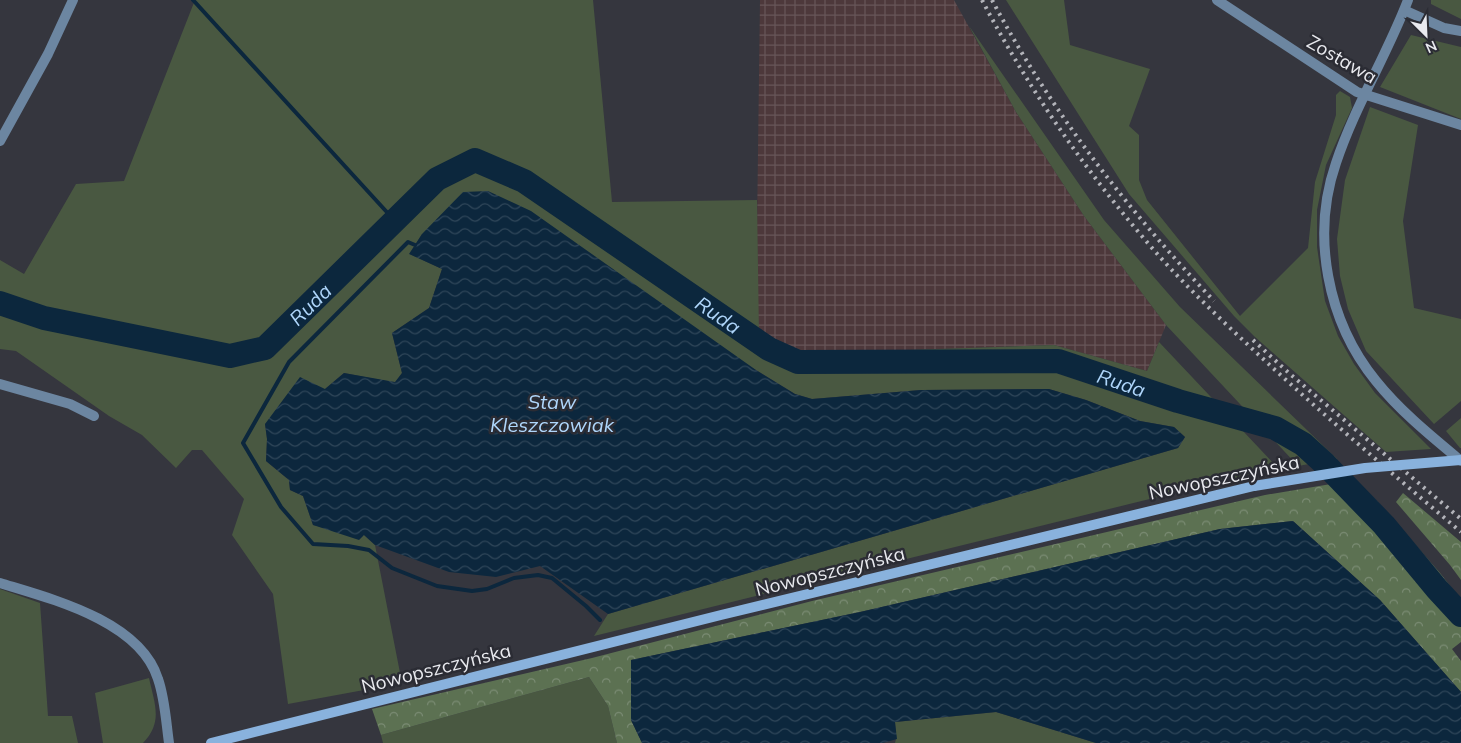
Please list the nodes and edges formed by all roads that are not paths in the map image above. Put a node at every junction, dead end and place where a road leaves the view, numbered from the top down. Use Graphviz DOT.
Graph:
graph roads {
  1 [pos="73,0"];
  2 [pos="1217,0"];
  3 [pos="1408,0"];
  4 [pos="1404,10"];
  5 [pos="1461,31"];
  6 [pos="1364,94"];
  7 [pos="1461,125"];
  8 [pos="0,141"];
  9 [pos="0,384"];
  10 [pos="94,416"];
  11 [pos="1461,461"];
  12 [pos="0,583"];
  13 [pos="170,743"];
  14 [pos="212,743"];
  1 -- 8 [label="street"];
  2 -- 6 [label="street, Zostawa"];
  3 -- 4 [label="street"];
  4 -- 5 [label="street"];
  4 -- 6 [label="street"];
  6 -- 7 [label="street, Zostawa"];
  6 -- 11 [label="street"];
  9 -- 10 [label="street"];
  11 -- 14 [label="main road, Nowopszczyńska, bridge"];
  12 -- 13 [label="street"];
}
